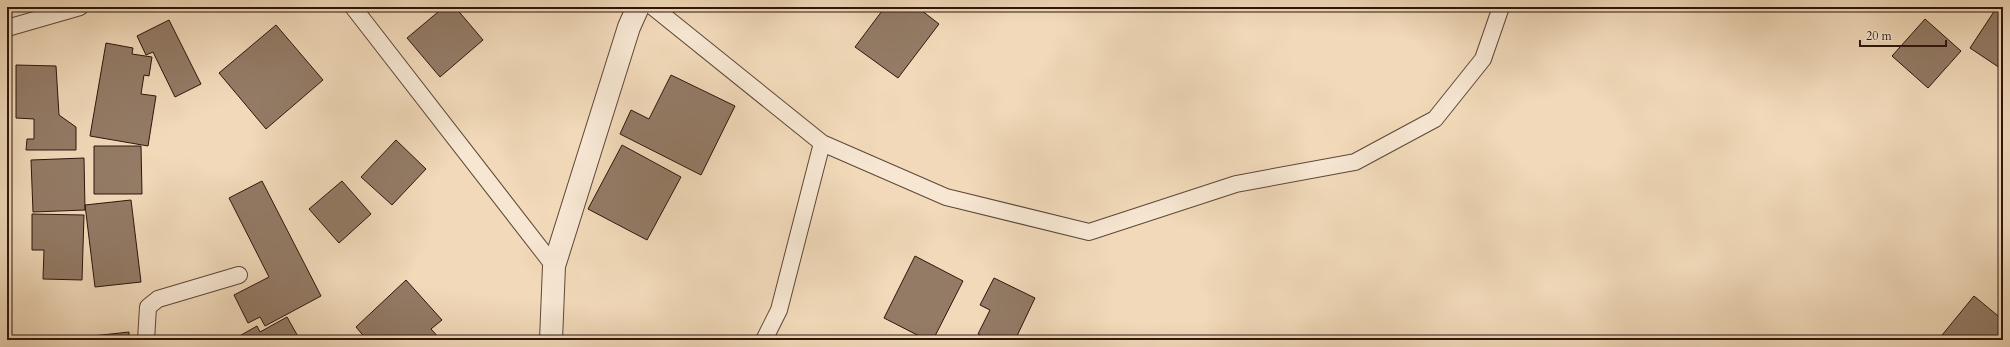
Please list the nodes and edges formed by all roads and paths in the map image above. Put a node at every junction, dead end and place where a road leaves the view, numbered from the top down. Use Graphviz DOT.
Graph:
graph roads {
  1 [pos="80,7"];
  2 [pos="353,7"];
  3 [pos="638,7"];
  4 [pos="653,7"];
  5 [pos="1501,7"];
  6 [pos="7,28"];
  7 [pos="822,143"];
  8 [pos="554,266"];
  9 [pos="239,275"];
  10 [pos="146,340"];
  11 [pos="551,340"];
  12 [pos="764,340"];
  1 -- 6 [label="lane"];
  2 -- 8 [label="lane"];
  3 -- 8 [label="street"];
  4 -- 7 [label="lane"];
  5 -- 7 [label="lane"];
  7 -- 12 [label="lane"];
  8 -- 11 [label="street"];
  9 -- 10 [label="lane"];
}
